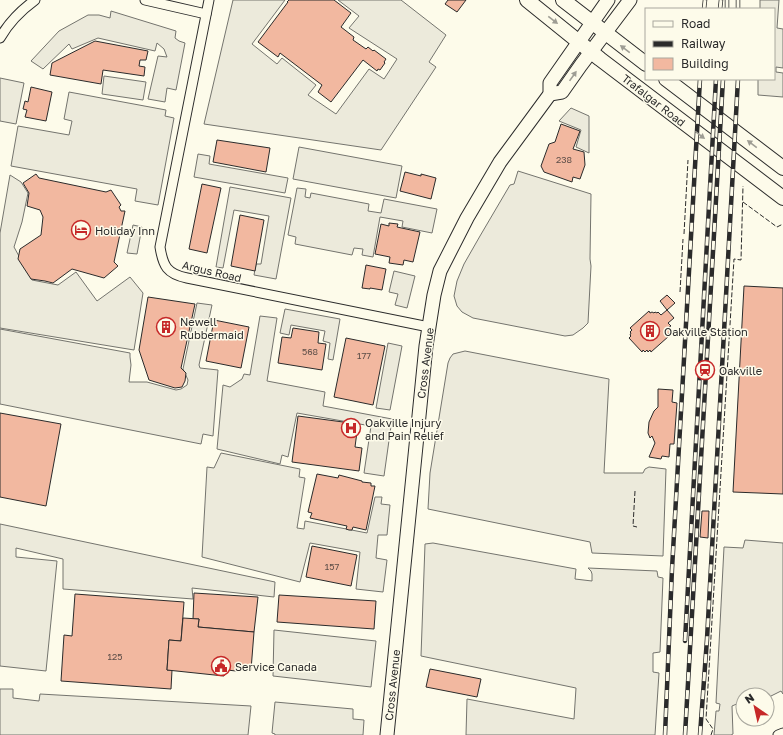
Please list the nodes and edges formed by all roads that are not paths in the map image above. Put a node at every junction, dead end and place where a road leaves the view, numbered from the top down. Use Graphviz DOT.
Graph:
graph roads {
  1 [pos="35,0"];
  2 [pos="145,0"];
  3 [pos="209,0"];
  4 [pos="527,0"];
  5 [pos="563,0"];
  6 [pos="608,0"];
  7 [pos="630,0"];
  8 [pos="206,14"];
  9 [pos="592,22"];
  10 [pos="606,32"];
  11 [pos="0,38"];
  12 [pos="579,41"];
  13 [pos="592,51"];
  14 [pos="645,63"];
  15 [pos="667,80"];
  16 [pos="550,94"];
  17 [pos="783,168"];
  18 [pos="783,198"];
  19 [pos="430,328"];
  20 [pos="783,733"];
  21 [pos="387,735"];
  22 [pos="778,735"];
  1 -- 11 [label="street"];
  2 -- 8 [label="street"];
  3 -- 8 [label="street, Argus Road"];
  4 -- 12 [label="main road, Trafalgar Road, one-way"];
  5 -- 9 [label="main road"];
  6 -- 9 [label="street, Cross Avenue"];
  7 -- 10 [label="street, Cross Avenue"];
  8 -- 19 [label="street, Argus Road"];
  9 -- 10 [label="main road"];
  9 -- 12 [label="street, Cross Avenue"];
  10 -- 13 [label="street, Cross Avenue"];
  14 -- 10 [label="main road, one-way"];
  12 -- 13 [label="main road, Trafalgar Road"];
  12 -- 16 [label="street, Cross Avenue"];
  16 -- 13 [label="street, Cross Avenue, one-way"];
  13 -- 18 [label="main road, Trafalgar Road, one-way"];
  17 -- 15 [label="main road, one-way"];
  16 -- 19 [label="street, Cross Avenue"];
  19 -- 21 [label="street, Cross Avenue"];
  20 -- 22 [label="street"];
}
